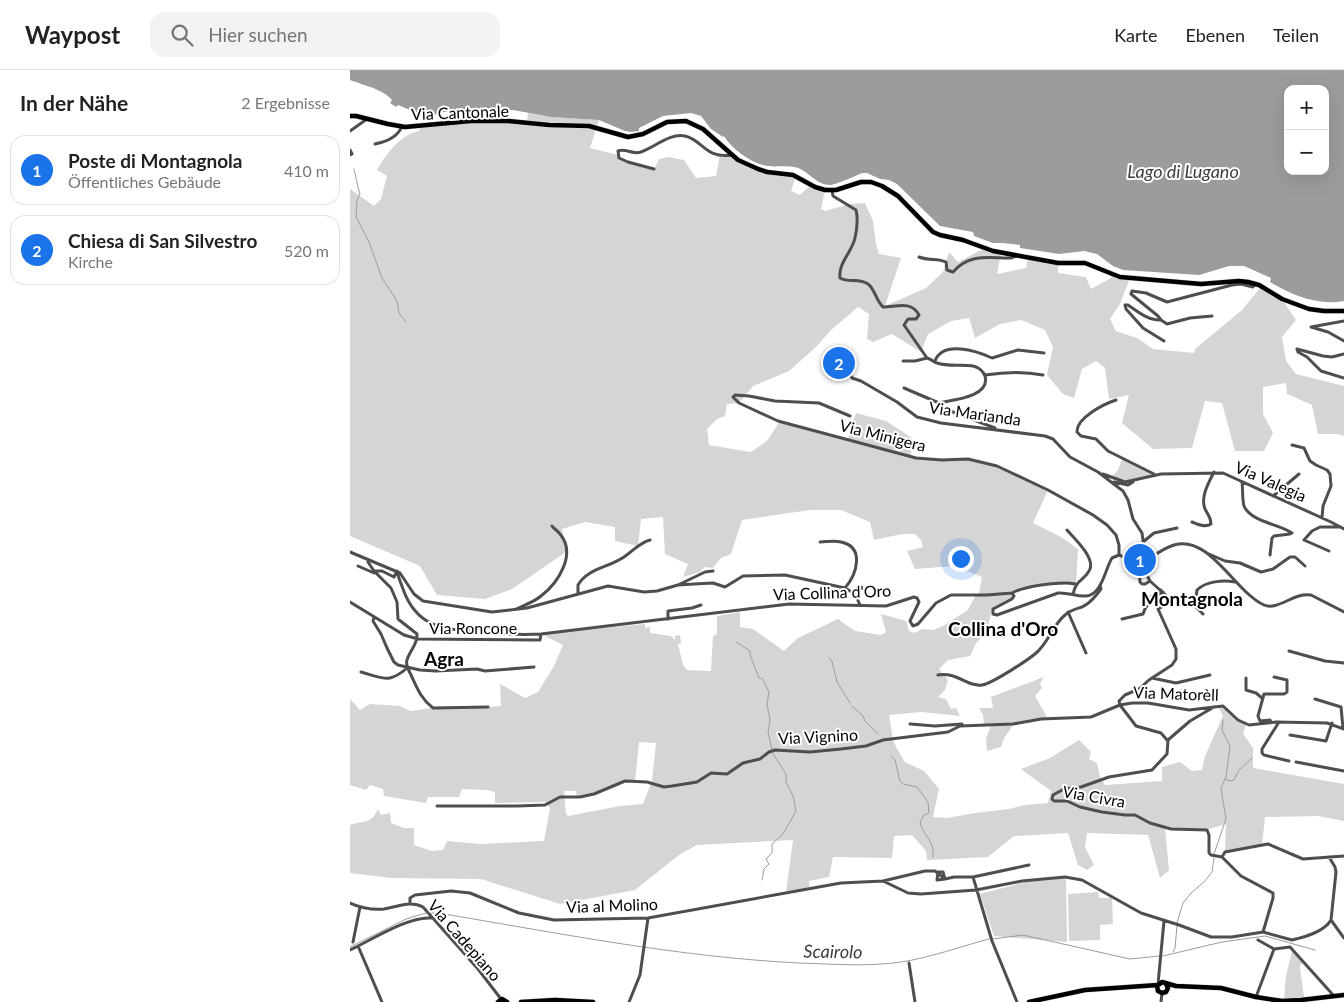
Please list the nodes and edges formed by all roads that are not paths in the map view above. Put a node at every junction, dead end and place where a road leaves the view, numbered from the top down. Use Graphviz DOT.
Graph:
graph roads {
  1 [pos="350,116"];
  2 [pos="367,118"];
  3 [pos="402,126"];
  4 [pos="350,131"];
  5 [pos="375,144"];
  6 [pos="350,150"];
  7 [pos="732,155"];
  8 [pos="350,156"];
  9 [pos="654,169"];
  10 [pos="832,190"];
  11 [pos="1016,256"];
  12 [pos="919,257"];
  13 [pos="1256,284"];
  14 [pos="1344,311"];
  15 [pos="1212,316"];
  16 [pos="1161,320"];
  17 [pos="1344,321"];
  18 [pos="1164,341"];
  19 [pos="1344,341"];
  20 [pos="1044,353"];
  21 [pos="1344,354"];
  22 [pos="841,358"];
  23 [pos="928,358"];
  24 [pos="903,360"];
  25 [pos="935,361"];
  26 [pos="984,375"];
  27 [pos="1043,375"];
  28 [pos="1344,378"];
  29 [pos="904,388"];
  30 [pos="1116,400"];
  31 [pos="939,403"];
  32 [pos="850,416"];
  33 [pos="997,430"];
  34 [pos="1292,445"];
  35 [pos="1098,472"];
  36 [pos="1214,472"];
  37 [pos="1298,474"];
  38 [pos="1154,475"];
  39 [pos="1134,481"];
  40 [pos="1242,482"];
  41 [pos="1114,483"];
  42 [pos="1273,496"];
  43 [pos="1322,518"];
  44 [pos="1192,522"];
  45 [pos="552,526"];
  46 [pos="1340,527"];
  47 [pos="1177,528"];
  48 [pos="1344,529"];
  49 [pos="1067,530"];
  50 [pos="650,540"];
  51 [pos="820,542"];
  52 [pos="1144,542"];
  53 [pos="350,552"];
  54 [pos="1329,552"];
  55 [pos="1208,554"];
  56 [pos="1119,555"];
  57 [pos="1270,555"];
  58 [pos="1146,561"];
  59 [pos="368,562"];
  60 [pos="1140,564"];
  61 [pos="358,566"];
  62 [pos="1305,566"];
  63 [pos="397,571"];
  64 [pos="713,571"];
  65 [pos="374,572"];
  66 [pos="1150,581"];
  67 [pos="1236,582"];
  68 [pos="1076,584"];
  69 [pos="678,585"];
  70 [pos="1100,586"];
  71 [pos="845,588"];
  72 [pos="1162,591"];
  73 [pos="578,593"];
  74 [pos="1012,593"];
  75 [pos="1073,594"];
  76 [pos="1151,597"];
  77 [pos="350,602"];
  78 [pos="701,605"];
  79 [pos="860,606"];
  80 [pos="514,611"];
  81 [pos="1068,612"];
  82 [pos="1344,612"];
  83 [pos="1203,614"];
  84 [pos="374,617"];
  85 [pos="668,619"];
  86 [pos="1122,619"];
  87 [pos="541,634"];
  88 [pos="418,639"];
  89 [pos="1289,651"];
  90 [pos="1086,653"];
  91 [pos="1344,663"];
  92 [pos="534,667"];
  93 [pos="407,668"];
  94 [pos="361,672"];
  95 [pos="938,675"];
  96 [pos="1210,675"];
  97 [pos="1274,677"];
  98 [pos="1152,678"];
  99 [pos="1246,678"];
  100 [pos="1262,698"];
  101 [pos="1315,699"];
  102 [pos="1120,705"];
  103 [pos="488,707"];
  104 [pos="1208,710"];
  105 [pos="1272,722"];
  106 [pos="1280,722"];
  107 [pos="1332,723"];
  108 [pos="910,724"];
  109 [pos="972,725"];
  110 [pos="1344,728"];
  111 [pos="1290,736"];
  112 [pos="1168,740"];
  113 [pos="1289,760"];
  114 [pos="1296,762"];
  115 [pos="1344,771"];
  116 [pos="436,806"];
  117 [pos="1222,856"];
  118 [pos="1344,856"];
  119 [pos="1329,857"];
  120 [pos="1029,865"];
  121 [pos="973,877"];
  122 [pos="883,881"];
  123 [pos="976,890"];
  124 [pos="350,903"];
  125 [pos="410,903"];
  126 [pos="360,907"];
  127 [pos="431,916"];
  128 [pos="648,918"];
  129 [pos="1331,920"];
  130 [pos="1164,921"];
  131 [pos="1262,932"];
  132 [pos="1344,938"];
  133 [pos="1258,940"];
  134 [pos="1292,940"];
  135 [pos="353,942"];
  136 [pos="358,946"];
  137 [pos="1290,947"];
  138 [pos="1274,949"];
  139 [pos="350,950"];
  140 [pos="909,963"];
  141 [pos="1167,987"];
  142 [pos="1159,988"];
  143 [pos="1344,995"];
  144 [pos="1334,996"];
  145 [pos="1256,997"];
  146 [pos="499,1001"];
  147 [pos="1291,1001"];
  148 [pos="382,1002"];
  149 [pos="506,1002"];
  150 [pos="520,1002"];
  151 [pos="593,1002"];
  152 [pos="629,1002"];
  153 [pos="915,1002"];
  154 [pos="1017,1002"];
  155 [pos="1029,1002"];
  156 [pos="1161,1002"];
  1 -- 2 [label="main road, Via Cantonale"];
  2 -- 3 [label="main road, Via Cantonale"];
  2 -- 4 [label="street"];
  3 -- 5 [label="street"];
  3 -- 7 [label="main road, Via Cantonale"];
  6 -- 8 [label="street"];
  7 -- 9 [label="street"];
  7 -- 10 [label="main road, Via Cantonale"];
  10 -- 11 [label="main road"];
  10 -- 23 [label="street"];
  11 -- 12 [label="street"];
  11 -- 13 [label="main road"];
  13 -- 14 [label="main road"];
  13 -- 16 [label="street"];
  15 -- 16 [label="street"];
  16 -- 18 [label="street"];
  17 -- 19 [label="street"];
  20 -- 25 [label="street"];
  21 -- 28 [label="street"];
  22 -- 33 [label="street, Via Marianda"];
  23 -- 24 [label="street"];
  23 -- 25 [label="street"];
  25 -- 26 [label="street"];
  26 -- 27 [label="street"];
  26 -- 31 [label="street"];
  29 -- 31 [label="street"];
  30 -- 38 [label="street"];
  31 -- 33 [label="street"];
  32 -- 56 [label="street, Via Minigera"];
  33 -- 35 [label="street, Via Marianda"];
  34 -- 43 [label="street"];
  35 -- 39 [label="street, Via Valegia"];
  35 -- 41 [label="street"];
  36 -- 38 [label="street, Via Valegia"];
  36 -- 40 [label="street, Via Valegia"];
  36 -- 44 [label="street"];
  37 -- 42 [label="street"];
  38 -- 39 [label="street, Via Valegia"];
  39 -- 41 [label="street"];
  40 -- 42 [label="street, Via Valegia"];
  40 -- 57 [label="street"];
  41 -- 52 [label="street"];
  42 -- 43 [label="street, Via Valegia"];
  43 -- 46 [label="street, Via Valegia"];
  45 -- 80 [label="street"];
  46 -- 48 [label="street, Via Valegia"];
  46 -- 54 [label="street"];
  47 -- 52 [label="street"];
  49 -- 68 [label="street"];
  50 -- 73 [label="street"];
  51 -- 71 [label="street"];
  52 -- 58 [label="street"];
  53 -- 63 [label="street"];
  55 -- 58 [label="street"];
  55 -- 62 [label="street"];
  55 -- 67 [label="street"];
  56 -- 60 [label="street"];
  56 -- 70 [label="street"];
  58 -- 60 [label="street"];
  59 -- 65 [label="street"];
  60 -- 66 [label="street"];
  60 -- 66 [label="street"];
  61 -- 65 [label="street"];
  63 -- 65 [label="street"];
  63 -- 80 [label="street"];
  63 -- 87 [label="street, Via Collina d'Oro"];
  64 -- 69 [label="street"];
  65 -- 88 [label="street"];
  66 -- 72 [label="street"];
  67 -- 82 [label="street"];
  67 -- 83 [label="street"];
  68 -- 74 [label="street"];
  68 -- 75 [label="street"];
  69 -- 71 [label="street"];
  69 -- 73 [label="street"];
  70 -- 75 [label="street"];
  70 -- 81 [label="street"];
  71 -- 79 [label="street"];
  72 -- 76 [label="street"];
  72 -- 86 [label="street"];
  72 -- 98 [label="street"];
  73 -- 80 [label="street"];
  74 -- 75 [label="street"];
  74 -- 79 [label="street, Via Collina d'Oro"];
  77 -- 84 [label="street, Via Roncone"];
  78 -- 85 [label="street"];
  79 -- 85 [label="street, Via Collina d'Oro"];
  81 -- 90 [label="street"];
  81 -- 95 [label="street"];
  84 -- 88 [label="street, Via Roncone"];
  84 -- 93 [label="street"];
  85 -- 87 [label="street, Via Collina d'Oro"];
  87 -- 88 [label="street, Via Roncone"];
  88 -- 93 [label="street"];
  89 -- 91 [label="street"];
  92 -- 93 [label="street"];
  93 -- 94 [label="street"];
  93 -- 103 [label="street"];
  96 -- 98 [label="street"];
  97 -- 100 [label="street"];
  98 -- 102 [label="street"];
  99 -- 100 [label="street"];
  100 -- 105 [label="street"];
  101 -- 110 [label="street"];
  102 -- 104 [label="street, Via Matorèll"];
  102 -- 109 [label="street, Via Vignino"];
  102 -- 112 [label="street"];
  104 -- 105 [label="street, Via Matorèll"];
  104 -- 112 [label="street"];
  105 -- 106 [label="street, Via Matorèll"];
  106 -- 107 [label="street, Via Matorèll"];
  106 -- 113 [label="street"];
  107 -- 110 [label="street, Via Matorèll"];
  107 -- 111 [label="street"];
  108 -- 109 [label="street"];
  109 -- 116 [label="street, Via Vignino"];
  112 -- 117 [label="street, Via Civra"];
  114 -- 115 [label="street"];
  117 -- 119 [label="street"];
  117 -- 131 [label="street"];
  118 -- 119 [label="street"];
  119 -- 129 [label="street"];
  120 -- 121 [label="street"];
  121 -- 122 [label="street, Via al Molino"];
  121 -- 123 [label="street"];
  122 -- 123 [label="street, Via al Molino"];
  122 -- 128 [label="street, Via al Molino"];
  123 -- 130 [label="street, Via al Molino"];
  123 -- 154 [label="street"];
  124 -- 126 [label="street, Via Cadepiano"];
  125 -- 126 [label="street, Via Cadepiano"];
  125 -- 127 [label="street, Via Cadepiano"];
  125 -- 128 [label="street, Via al Molino"];
  126 -- 135 [label="street"];
  127 -- 136 [label="street"];
  127 -- 146 [label="street, Via Cadepiano"];
  128 -- 152 [label="street"];
  129 -- 132 [label="street"];
  129 -- 134 [label="street"];
  130 -- 131 [label="street, Via al Molino"];
  130 -- 142 [label="street"];
  131 -- 134 [label="street"];
  133 -- 138 [label="street"];
  134 -- 137 [label="street"];
  136 -- 139 [label="street"];
  136 -- 148 [label="street"];
  137 -- 138 [label="street"];
  137 -- 144 [label="street"];
  138 -- 145 [label="street"];
  140 -- 153 [label="street"];
  141 -- 142 [label="main road"];
  141 -- 142 [label="main road"];
  141 -- 145 [label="main road"];
  142 -- 155 [label="main road"];
  142 -- 156 [label="street"];
  143 -- 144 [label="main road"];
  144 -- 147 [label="main road"];
  145 -- 147 [label="main road"];
  146 -- 149 [label="main road"];
  150 -- 151 [label="main road"];
}
